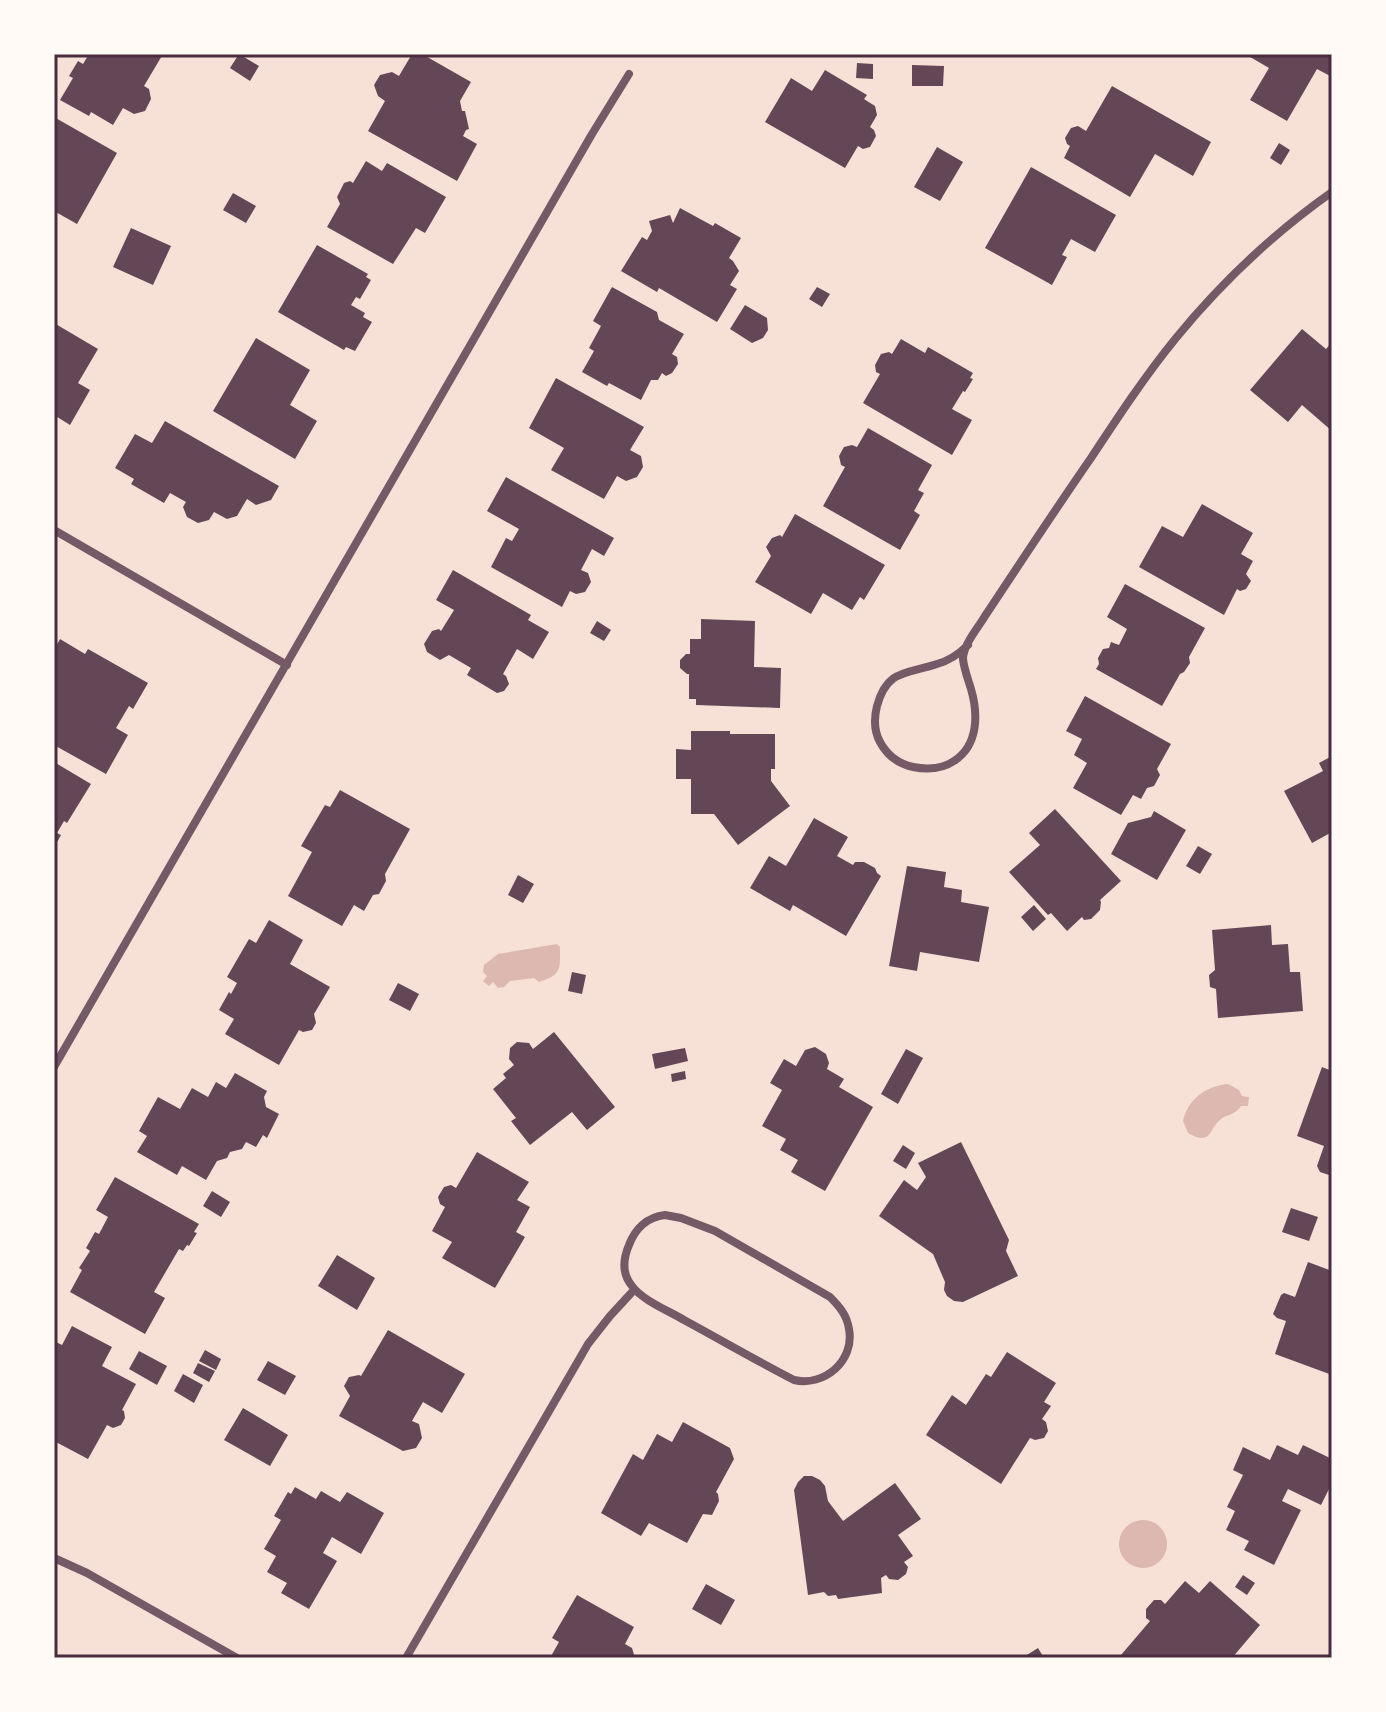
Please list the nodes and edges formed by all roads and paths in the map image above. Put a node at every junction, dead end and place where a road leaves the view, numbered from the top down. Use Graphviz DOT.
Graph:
graph roads {
  1 [pos="629,74"];
  2 [pos="1332,192"];
  3 [pos="54,530"];
  4 [pos="968,645"];
  5 [pos="287,665"];
  6 [pos="54,1067"];
  7 [pos="634,1290"];
  8 [pos="54,1558"];
  9 [pos="237,1658"];
  10 [pos="406,1658"];
  1 -- 5 [label="street"];
  2 -- 4 [label="street"];
  3 -- 5 [label="street"];
  4 -- 4 [label="street"];
  5 -- 6 [label="street"];
  7 -- 7 [label="street"];
  7 -- 10 [label="street"];
  8 -- 9 [label="street"];
}
